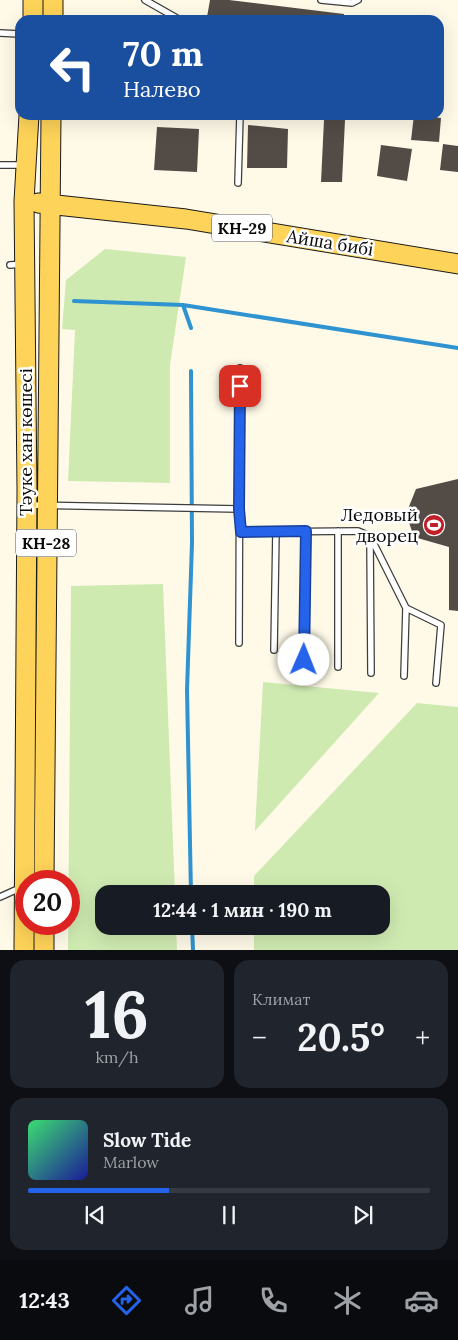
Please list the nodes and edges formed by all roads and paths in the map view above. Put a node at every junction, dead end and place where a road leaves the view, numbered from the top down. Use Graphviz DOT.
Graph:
graph roads {
  1 [pos="33,0"];
  2 [pos="53,0"];
  3 [pos="145,0"];
  4 [pos="321,0"];
  5 [pos="358,0"];
  6 [pos="33,15"];
  7 [pos="53,15"];
  8 [pos="171,15"];
  9 [pos="0,33"];
  10 [pos="15,34"];
  11 [pos="29,120"];
  12 [pos="51,120"];
  13 [pos="240,120"];
  14 [pos="0,165"];
  15 [pos="27,165"];
  16 [pos="238,183"];
  17 [pos="24,201"];
  18 [pos="50,205"];
  19 [pos="458,264"];
  20 [pos="240,368"];
  21 [pos="27,505"];
  22 [pos="46,506"];
  23 [pos="239,509"];
  24 [pos="276,531"];
  25 [pos="306,531"];
  26 [pos="338,531"];
  27 [pos="241,532"];
  28 [pos="370,536"];
  29 [pos="406,608"];
  30 [pos="239,643"];
  31 [pos="274,650"];
  32 [pos="304,660"];
  33 [pos="338,667"];
  34 [pos="371,673"];
  35 [pos="404,676"];
  36 [pos="436,683"];
  37 [pos="24,870"];
  38 [pos="44,870"];
  39 [pos="15,890"];
  40 [pos="0,897"];
  41 [pos="24,935"];
  42 [pos="44,935"];
  43 [pos="24,950"];
  44 [pos="44,950"];
  1 -- 6 [label="main road"];
  2 -- 7 [label="main road"];
  3 -- 8 [label="lane"];
  4 -- 5 [label="lane"];
  9 -- 10 [label="lane"];
  11 -- 15 [label="main road, Тәуке хан көшесі / КН-28"];
  12 -- 18 [label="main road, Тәуке хан көшесі / КН-28"];
  13 -- 16 [label="lane"];
  14 -- 15 [label="lane"];
  15 -- 17 [label="main road, Тәуке хан көшесі / КН-28"];
  17 -- 18 [label="main road, Айша бибі / КН-29"];
  17 -- 21 [label="main road, Тәуке хан көшесі / КН-28"];
  18 -- 19 [label="main road, Айша бибі / КН-29"];
  18 -- 22 [label="main road, Тәуке хан көшесі / КН-28"];
  20 -- 23 [label="lane"];
  21 -- 22 [label="lane"];
  21 -- 37 [label="main road, Тәуке хан көшесі / КН-28"];
  22 -- 23 [label="lane"];
  22 -- 38 [label="main road, Тәуке хан көшесі / КН-28"];
  23 -- 27 [label="lane"];
  24 -- 25 [label="lane"];
  24 -- 27 [label="lane"];
  24 -- 31 [label="lane"];
  25 -- 26 [label="lane"];
  25 -- 32 [label="lane"];
  26 -- 28 [label="lane"];
  26 -- 33 [label="lane"];
  27 -- 30 [label="lane"];
  28 -- 29 [label="lane"];
  28 -- 34 [label="lane"];
  29 -- 35 [label="lane"];
  29 -- 36 [label="lane"];
  39 -- 40 [label="lane"];
  41 -- 43 [label="main road, Тәуке хан көшесі / КН-28"];
  42 -- 44 [label="main road"];
}
